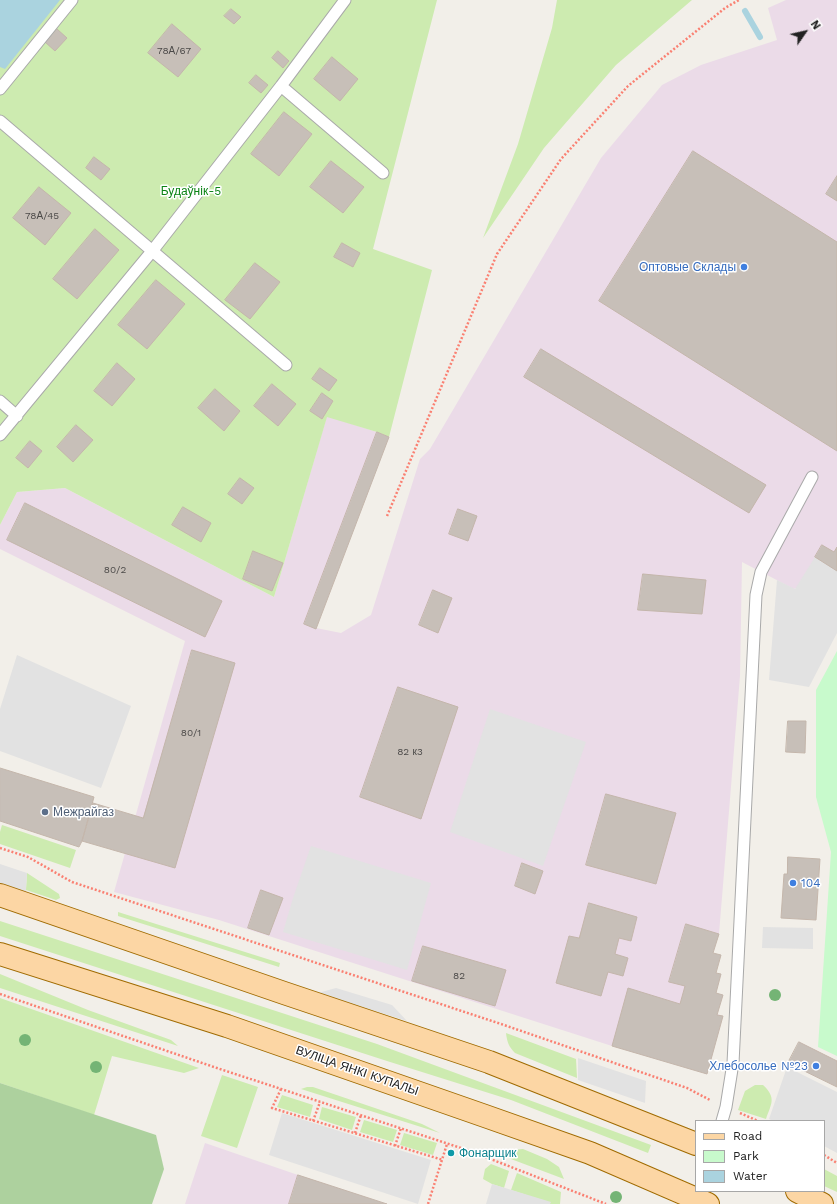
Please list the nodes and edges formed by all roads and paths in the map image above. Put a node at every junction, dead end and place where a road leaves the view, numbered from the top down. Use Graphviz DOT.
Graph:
graph roads {
  1 [pos="72,0"];
  2 [pos="345,0"];
  3 [pos="739,0"];
  4 [pos="281,86"];
  5 [pos="0,88"];
  6 [pos="0,121"];
  7 [pos="383,173"];
  8 [pos="153,250"];
  9 [pos="286,365"];
  10 [pos="0,401"];
  11 [pos="17,416"];
  12 [pos="0,435"];
  13 [pos="812,478"];
  14 [pos="387,516"];
  15 [pos="0,848"];
  16 [pos="0,894"];
  17 [pos="0,954"];
  18 [pos="0,994"];
  19 [pos="281,1089"];
  20 [pos="320,1102"];
  21 [pos="726,1107"];
  22 [pos="361,1115"];
  23 [pos="722,1120"];
  24 [pos="756,1120"];
  25 [pos="313,1121"];
  26 [pos="401,1128"];
  27 [pos="355,1133"];
  28 [pos="447,1144"];
  29 [pos="695,1144"];
  30 [pos="395,1146"];
  31 [pos="825,1156"];
  32 [pos="442,1160"];
  33 [pos="837,1163"];
  34 [pos="798,1192"];
  35 [pos="700,1198"];
  36 [pos="428,1204"];
  37 [pos="606,1204"];
  38 [pos="822,1204"];
  1 -- 5 [label="lane"];
  2 -- 4 [label="lane"];
  3 -- 14 [label="path"];
  4 -- 7 [label="lane"];
  4 -- 8 [label="lane"];
  6 -- 8 [label="lane"];
  8 -- 9 [label="lane"];
  8 -- 11 [label="lane"];
  10 -- 11 [label="lane"];
  11 -- 12 [label="lane"];
  13 -- 21 [label="lane"];
  15 -- 21 [label="path"];
  16 -- 29 [label="main road"];
  17 -- 35 [label="main road, ВУЛІЦА ЯНКІ КУПАЛЫ"];
  18 -- 19 [label="path"];
  19 -- 20 [label="path"];
  19 -- 25 [label="path"];
  20 -- 22 [label="path"];
  20 -- 25 [label="path"];
  21 -- 23 [label="lane"];
  21 -- 24 [label="path"];
  22 -- 26 [label="path"];
  22 -- 27 [label="path"];
  25 -- 27 [label="path"];
  26 -- 28 [label="path"];
  26 -- 30 [label="path"];
  27 -- 30 [label="path"];
  28 -- 32 [label="path"];
  28 -- 37 [label="path"];
  30 -- 32 [label="path"];
  31 -- 33 [label="path"];
  32 -- 36 [label="path"];
  34 -- 38 [label="main road"];
}
